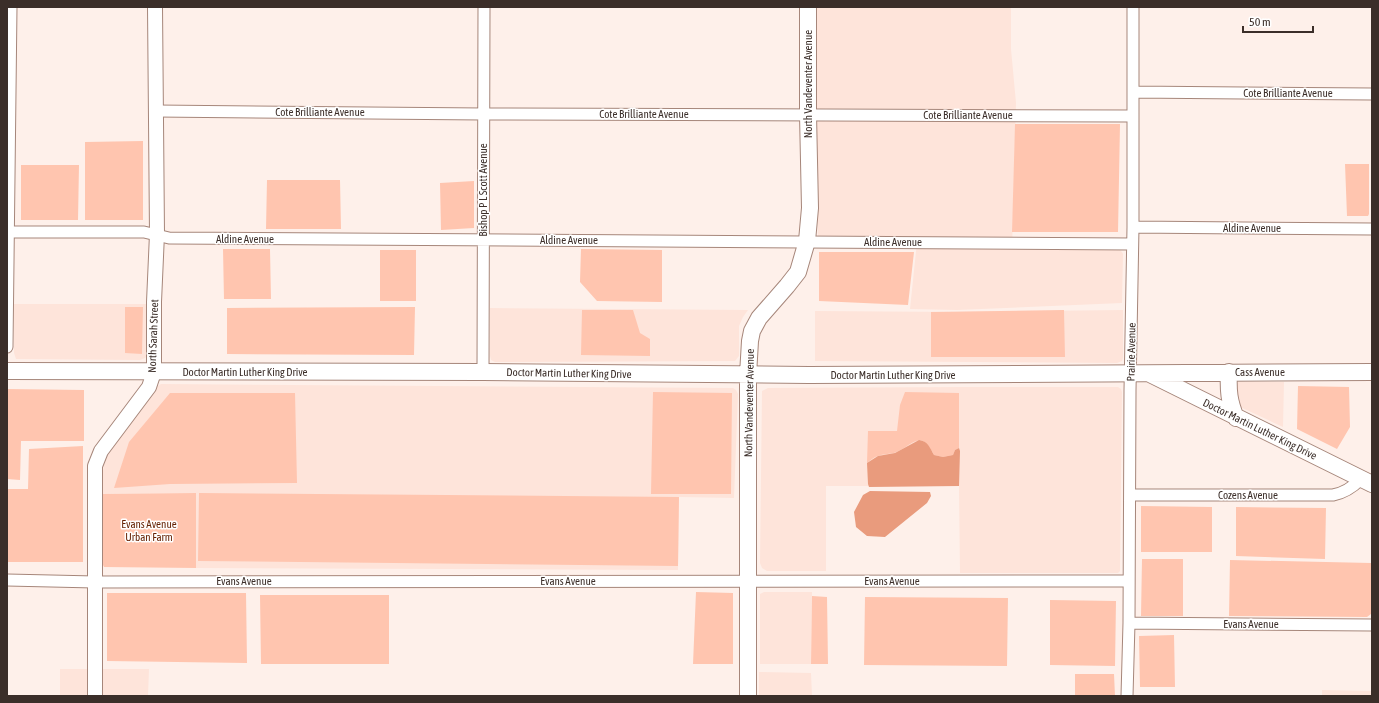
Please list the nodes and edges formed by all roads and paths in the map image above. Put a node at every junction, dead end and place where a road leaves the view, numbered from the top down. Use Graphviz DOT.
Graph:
graph roads {
  1 [pos="11,7"];
  2 [pos="155,7"];
  3 [pos="484,7"];
  4 [pos="808,7"];
  5 [pos="1133,7"];
  6 [pos="1133,92"];
  7 [pos="1372,94"];
  8 [pos="156,111"];
  9 [pos="483,114"];
  10 [pos="808,114"];
  11 [pos="1132,116"];
  12 [pos="1133,227"];
  13 [pos="1372,229"];
  14 [pos="8,232"];
  15 [pos="157,234"];
  16 [pos="483,240"];
  17 [pos="808,241"];
  18 [pos="1132,244"];
  19 [pos="7,347"];
  20 [pos="7,372"];
  21 [pos="154,372"];
  22 [pos="483,372"];
  23 [pos="1229,372"];
  24 [pos="1372,372"];
  25 [pos="1130,373"];
  26 [pos="1149,373"];
  27 [pos="748,375"];
  28 [pos="1236,418"];
  29 [pos="1367,482"];
  30 [pos="1130,495"];
  31 [pos="7,580"];
  32 [pos="748,581"];
  33 [pos="1129,581"];
  34 [pos="95,582"];
  35 [pos="1130,623"];
  36 [pos="1372,625"];
  37 [pos="95,696"];
  38 [pos="748,696"];
  39 [pos="1127,696"];
  1 -- 14 [label="street"];
  2 -- 8 [label="street, North Sarah Street"];
  3 -- 9 [label="street, Bishop P L Scott Avenue"];
  4 -- 10 [label="main road, North Vandeventer Avenue"];
  5 -- 6 [label="street, Prairie Avenue"];
  6 -- 7 [label="street, Cote Brilliante Avenue"];
  6 -- 11 [label="street, Prairie Avenue"];
  8 -- 9 [label="street, Cote Brilliante Avenue"];
  8 -- 15 [label="street, North Sarah Street"];
  9 -- 10 [label="street, Cote Brilliante Avenue"];
  9 -- 16 [label="street, Bishop P L Scott Avenue"];
  10 -- 11 [label="street, Cote Brilliante Avenue"];
  10 -- 17 [label="main road, North Vandeventer Avenue"];
  11 -- 12 [label="street, Prairie Avenue"];
  12 -- 13 [label="street, Aldine Avenue"];
  12 -- 18 [label="street, Prairie Avenue"];
  14 -- 15 [label="street, Aldine Avenue"];
  14 -- 19 [label="street"];
  15 -- 16 [label="street, Aldine Avenue"];
  15 -- 21 [label="street, North Sarah Street"];
  16 -- 17 [label="street, Aldine Avenue"];
  16 -- 22 [label="street, Bishop P L Scott Avenue"];
  17 -- 18 [label="street, Aldine Avenue"];
  17 -- 27 [label="main road, North Vandeventer Avenue"];
  18 -- 25 [label="street, Prairie Avenue"];
  20 -- 21 [label="main road, Doctor Martin Luther King Drive"];
  21 -- 22 [label="main road, Doctor Martin Luther King Drive"];
  21 -- 34 [label="street, North Sarah Street"];
  22 -- 27 [label="main road, Doctor Martin Luther King Drive"];
  23 -- 24 [label="main road, Cass Avenue"];
  23 -- 26 [label="main road, Cass Avenue"];
  23 -- 28 [label="main road"];
  25 -- 26 [label="main road, Cass Avenue"];
  25 -- 27 [label="main road, Doctor Martin Luther King Drive"];
  25 -- 30 [label="street, Prairie Avenue"];
  26 -- 28 [label="main road, Doctor Martin Luther King Drive"];
  27 -- 32 [label="main road, North Vandeventer Avenue"];
  28 -- 29 [label="main road, Doctor Martin Luther King Drive"];
  29 -- 30 [label="street, Cozens Avenue"];
  30 -- 33 [label="street, Prairie Avenue"];
  31 -- 34 [label="street, Evans Avenue"];
  32 -- 33 [label="street, Evans Avenue"];
  32 -- 34 [label="street, Evans Avenue"];
  32 -- 38 [label="main road, North Vandeventer Avenue"];
  33 -- 35 [label="street, Prairie Avenue"];
  34 -- 37 [label="street, North Sarah Street"];
  35 -- 36 [label="street, Evans Avenue"];
  35 -- 39 [label="street, Prairie Avenue"];
}
